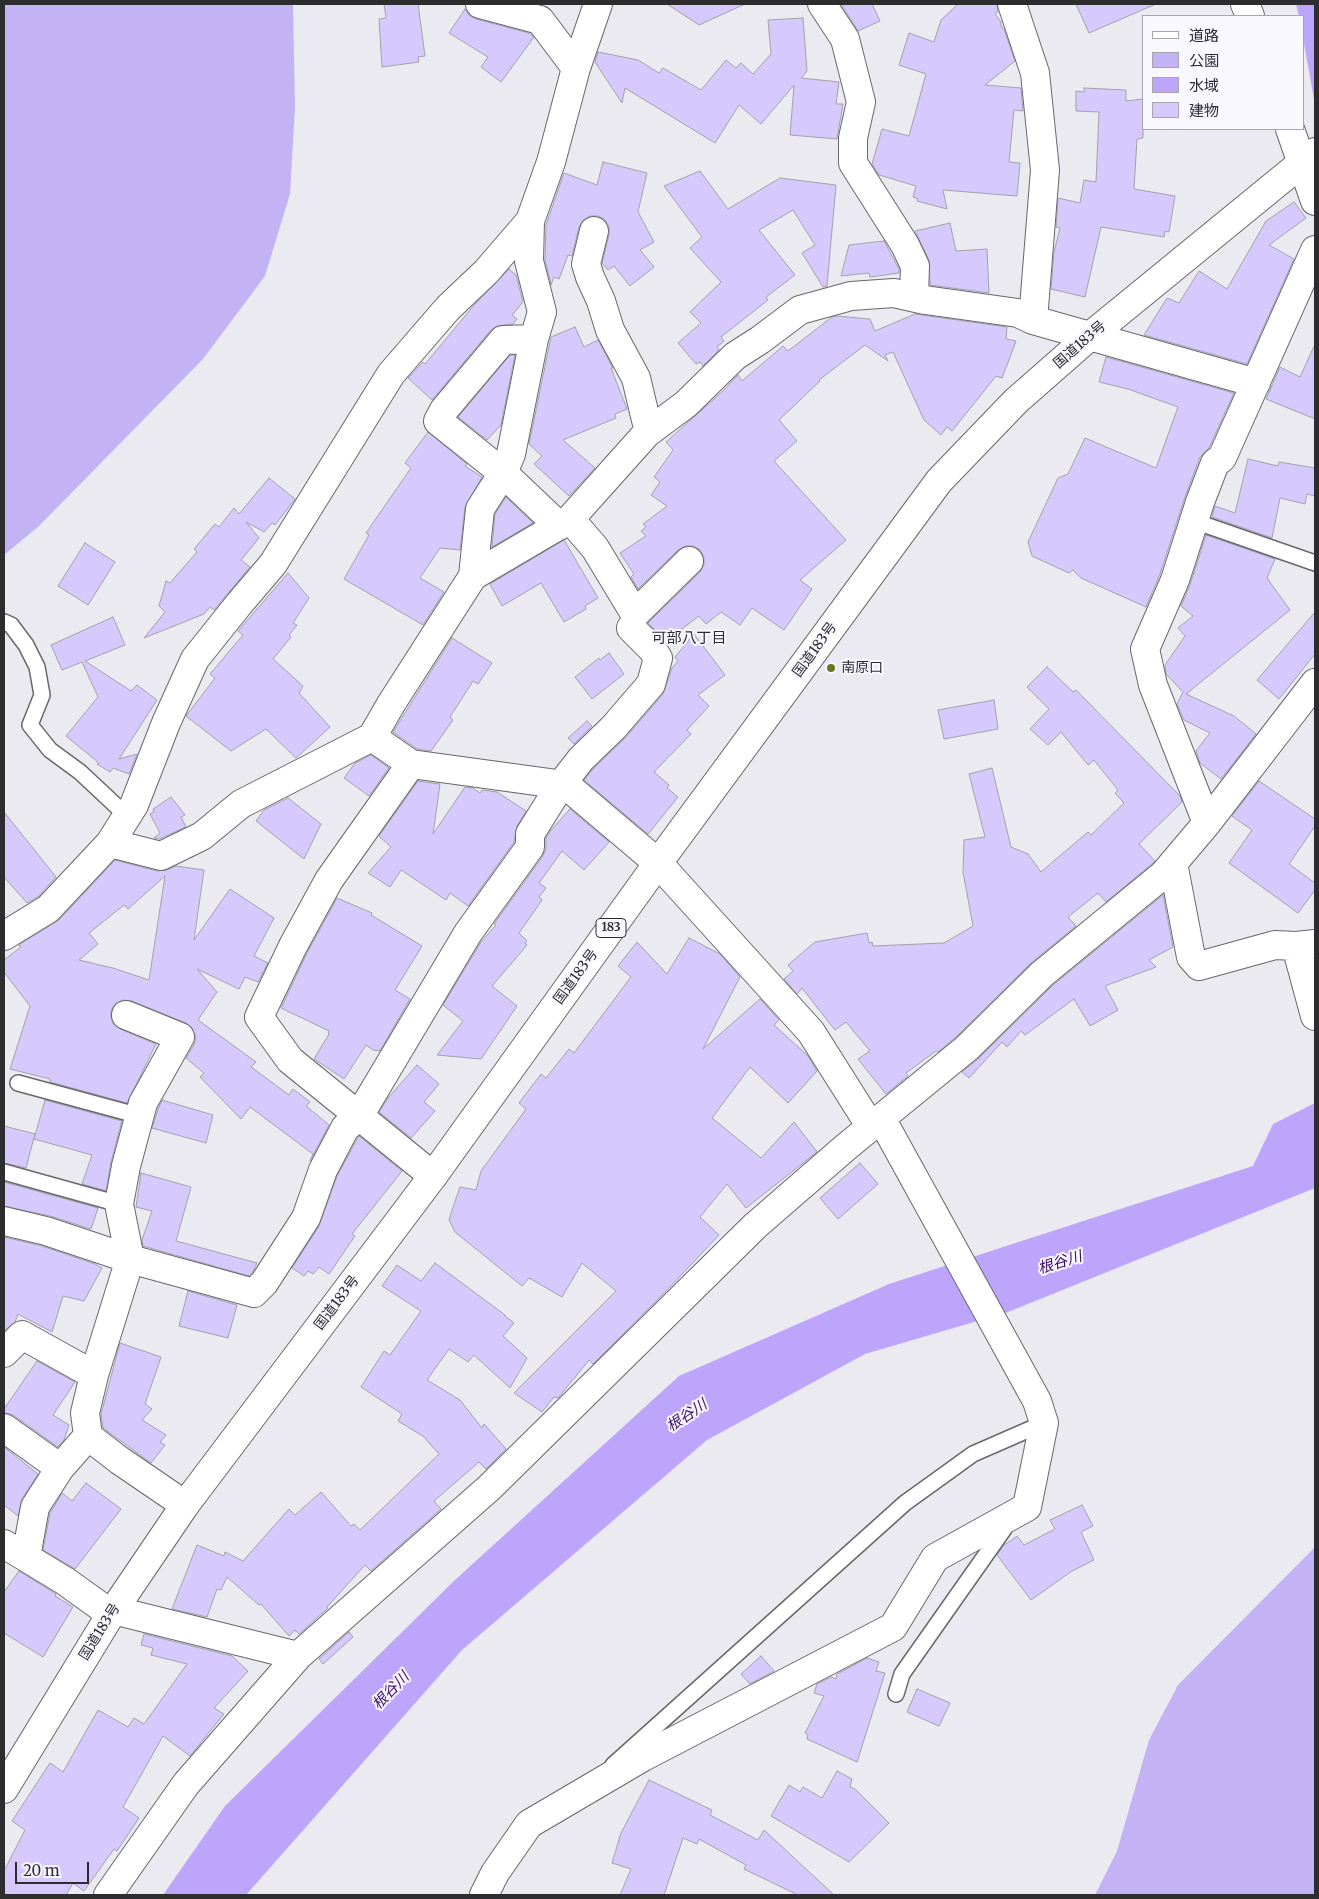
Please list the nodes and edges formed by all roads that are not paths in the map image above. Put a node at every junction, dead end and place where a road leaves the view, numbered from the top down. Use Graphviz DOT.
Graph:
graph roads {
  1 [pos="480,4"];
  2 [pos="598,4"];
  3 [pos="822,4"];
  4 [pos="1012,4"];
  5 [pos="576,68"];
  6 [pos="1291,130"];
  7 [pos="1309,157"];
  8 [pos="1315,202"];
  9 [pos="530,221"];
  10 [pos="594,231"];
  11 [pos="1315,250"];
  12 [pos="914,297"];
  13 [pos="1033,320"];
  14 [pos="1090,336"];
  15 [pos="534,339"];
  16 [pos="1256,383"];
  17 [pos="650,430"];
  18 [pos="503,473"];
  19 [pos="1194,521"];
  20 [pos="564,523"];
  21 [pos="688,560"];
  22 [pos="1315,563"];
  23 [pos="473,576"];
  24 [pos="4,622"];
  25 [pos="632,628"];
  26 [pos="1315,683"];
  27 [pos="372,737"];
  28 [pos="411,764"];
  29 [pos="560,786"];
  30 [pos="127,816"];
  31 [pos="1208,823"];
  32 [pos="110,843"];
  33 [pos="658,863"];
  34 [pos="1173,863"];
  35 [pos="4,936"];
  36 [pos="1306,945"];
  37 [pos="126,1015"];
  38 [pos="1315,1016"];
  39 [pos="18,1083"];
  40 [pos="140,1116"];
  41 [pos="359,1116"];
  42 [pos="876,1123"];
  43 [pos="4,1172"];
  44 [pos="433,1176"];
  45 [pos="119,1204"];
  46 [pos="4,1221"];
  47 [pos="130,1259"];
  48 [pos="4,1353"];
  49 [pos="94,1375"];
  50 [pos="1040,1412"];
  51 [pos="4,1428"];
  52 [pos="88,1436"];
  53 [pos="60,1468"];
  54 [pos="185,1506"];
  55 [pos="1004,1520"];
  56 [pos="15,1551"];
  57 [pos="112,1612"];
  58 [pos="298,1656"];
  59 [pos="896,1694"];
  60 [pos="596,1785"];
  61 [pos="4,1789"];
  62 [pos="108,1895"];
  63 [pos="484,1895"];
  1 -- 5 [label="main road"];
  2 -- 5 [label="main road"];
  3 -- 12 [label="main road"];
  4 -- 13 [label="main road"];
  5 -- 9 [label="main road"];
  6 -- 7 [label="main road"];
  7 -- 8 [label="main road"];
  7 -- 14 [label="main road, 国道183号 / 183"];
  9 -- 15 [label="main road"];
  9 -- 30 [label="main road"];
  10 -- 17 [label="main road"];
  11 -- 16 [label="main road"];
  12 -- 13 [label="main road"];
  12 -- 17 [label="main road"];
  13 -- 14 [label="main road"];
  14 -- 16 [label="main road"];
  14 -- 33 [label="main road, 国道183号 / 183"];
  15 -- 18 [label="main road"];
  15 -- 18 [label="main road"];
  16 -- 19 [label="main road"];
  17 -- 20 [label="main road"];
  18 -- 20 [label="main road"];
  18 -- 23 [label="main road"];
  19 -- 22 [label="lane"];
  19 -- 31 [label="main road"];
  20 -- 21 [label="main road"];
  20 -- 23 [label="main road"];
  23 -- 27 [label="main road"];
  24 -- 30 [label="lane"];
  25 -- 29 [label="main road"];
  26 -- 31 [label="main road"];
  27 -- 28 [label="main road"];
  27 -- 32 [label="main road"];
  28 -- 29 [label="main road"];
  28 -- 41 [label="main road"];
  29 -- 33 [label="main road"];
  29 -- 41 [label="main road"];
  30 -- 32 [label="main road"];
  31 -- 34 [label="main road"];
  32 -- 35 [label="main road"];
  33 -- 42 [label="main road"];
  33 -- 44 [label="main road, 国道183号 / 183"];
  34 -- 36 [label="main road"];
  34 -- 42 [label="main road"];
  36 -- 38 [label="main road"];
  37 -- 40 [label="main road"];
  39 -- 40 [label="lane"];
  40 -- 45 [label="main road"];
  41 -- 44 [label="main road"];
  41 -- 47 [label="main road"];
  42 -- 50 [label="main road"];
  42 -- 58 [label="main road"];
  43 -- 45 [label="lane"];
  44 -- 54 [label="main road, 国道183号 / 183"];
  45 -- 47 [label="main road"];
  46 -- 47 [label="main road"];
  47 -- 49 [label="main road"];
  48 -- 49 [label="main road"];
  49 -- 52 [label="main road"];
  50 -- 55 [label="main road"];
  50 -- 60 [label="lane"];
  51 -- 53 [label="main road"];
  52 -- 53 [label="main road"];
  52 -- 54 [label="main road"];
  53 -- 56 [label="main road"];
  54 -- 57 [label="main road, 国道183号 / 183"];
  55 -- 59 [label="lane"];
  55 -- 60 [label="main road"];
  56 -- 57 [label="main road"];
  57 -- 58 [label="main road"];
  57 -- 61 [label="main road, 国道183号 / 183"];
  58 -- 62 [label="main road"];
  60 -- 63 [label="main road"];
}
